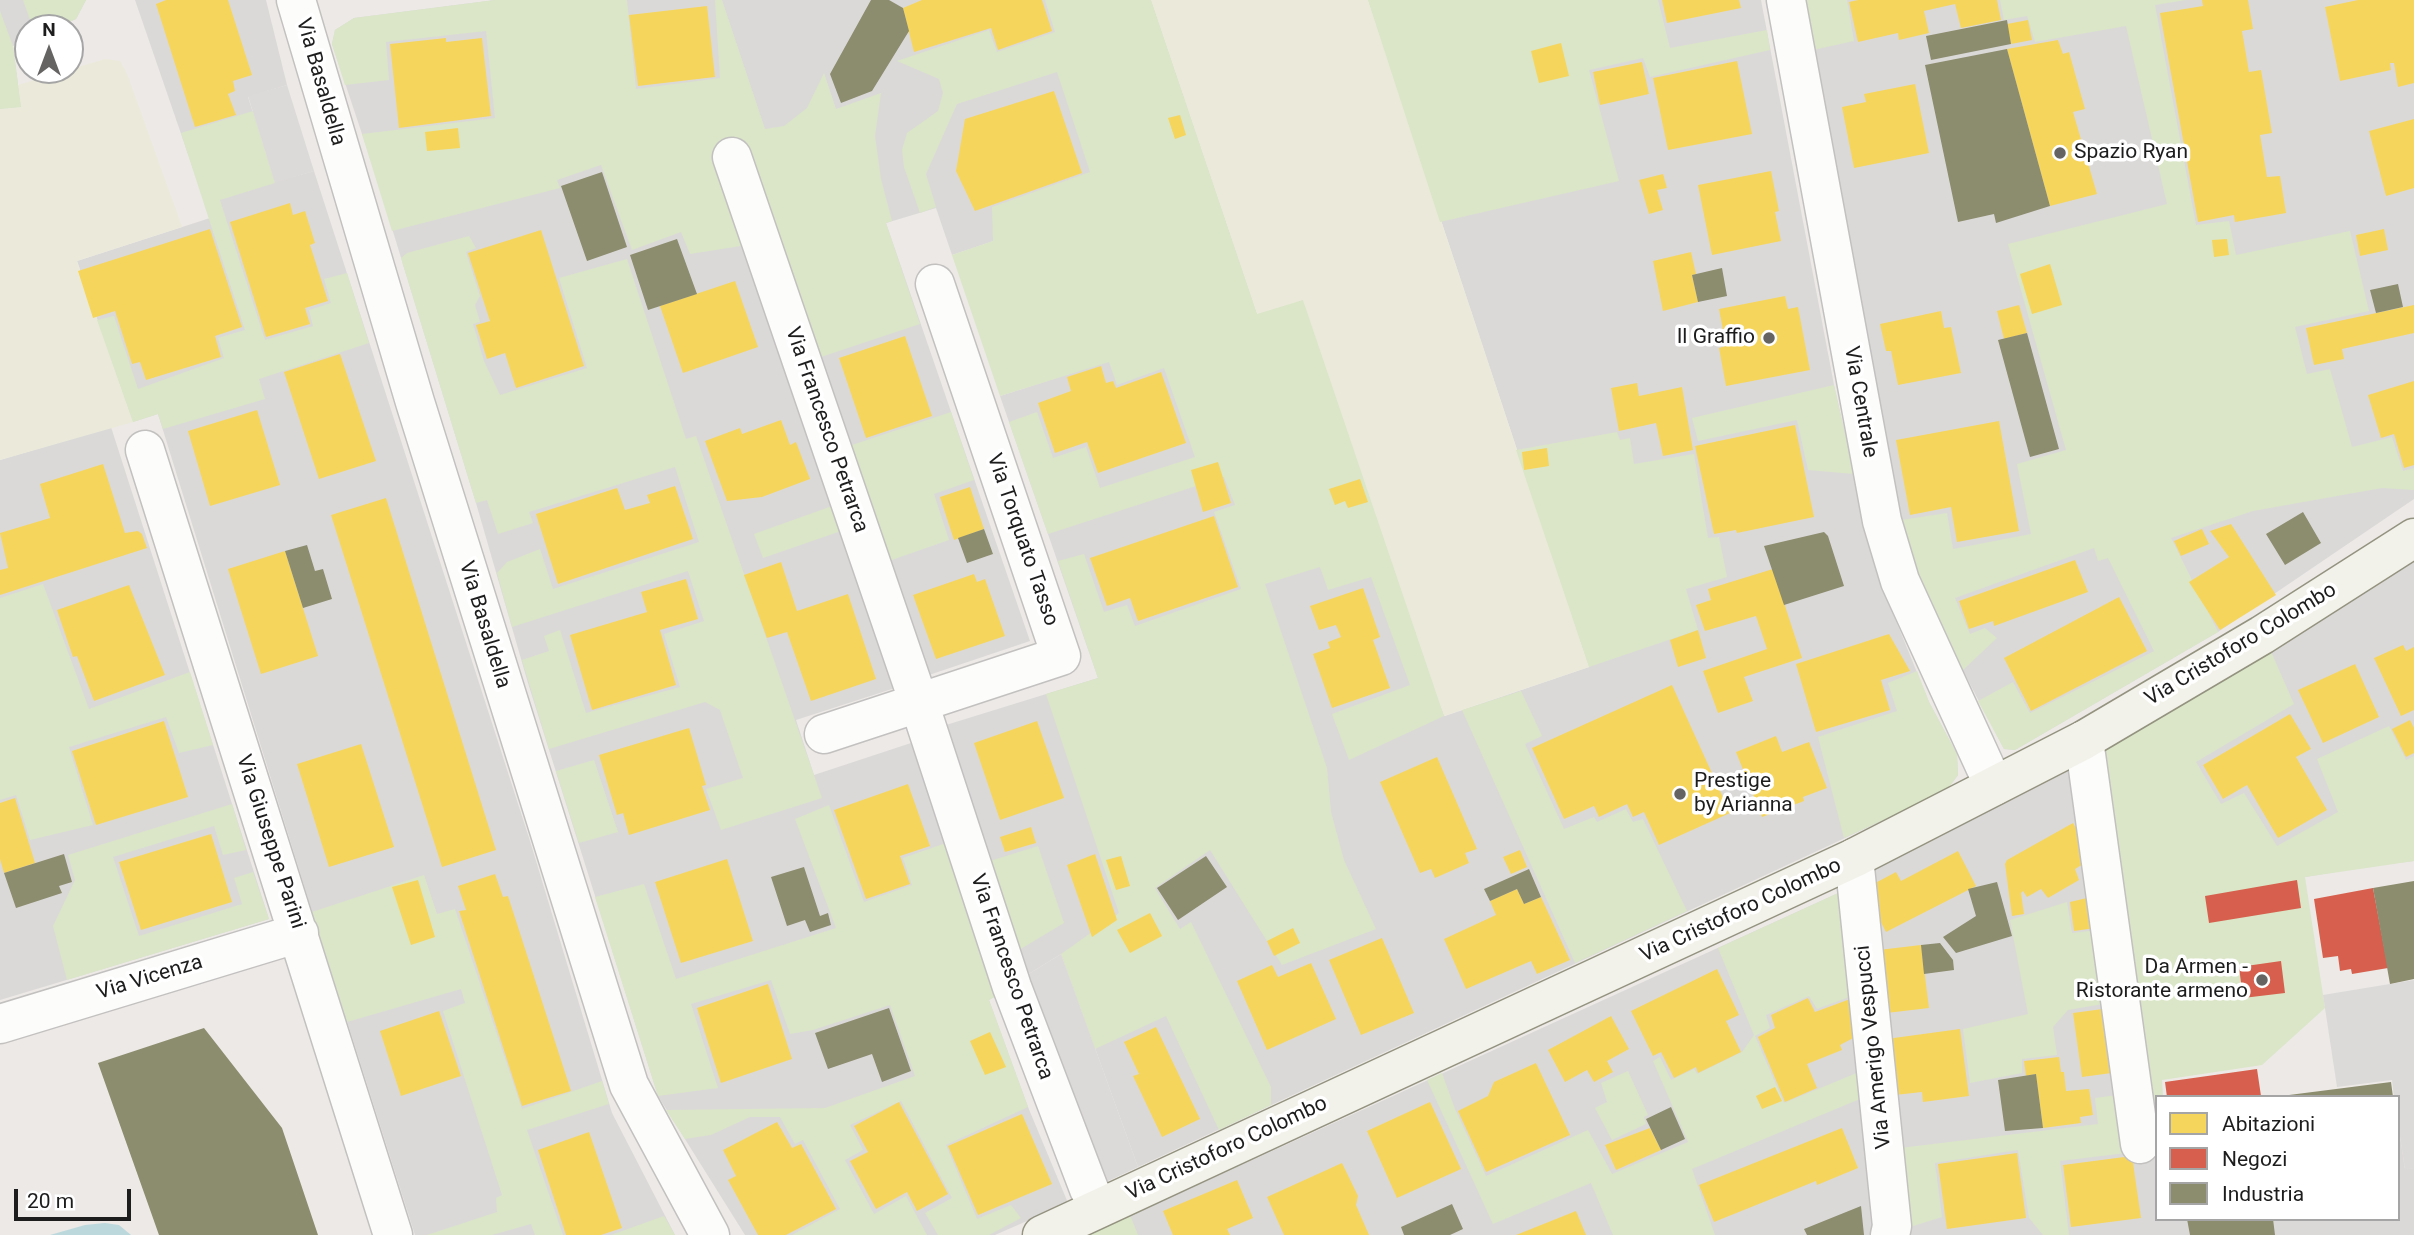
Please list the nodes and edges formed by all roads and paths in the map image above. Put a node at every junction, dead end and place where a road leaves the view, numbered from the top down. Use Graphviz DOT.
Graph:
graph roads {
  1 [pos="1786,0"];
  2 [pos="301,2"];
  3 [pos="732,157"];
  4 [pos="935,284"];
  5 [pos="145,450"];
  6 [pos="2414,538"];
  7 [pos="919,702"];
  8 [pos="824,734"];
  9 [pos="2084,740"];
  10 [pos="1994,786"];
  11 [pos="1854,858"];
  12 [pos="299,933"];
  13 [pos="0,1024"];
  14 [pos="2140,1144"];
  15 [pos="1099,1208"];
  16 [pos="393,1235"];
  17 [pos="709,1235"];
  18 [pos="1042,1235"];
  19 [pos="1889,1235"];
  1 -- 10 [label="street, Via Centrale"];
  2 -- 17 [label="street, Via Basaldella"];
  3 -- 7 [label="street, Via Francesco Petrarca"];
  4 -- 7 [label="street, Via Torquato Tasso"];
  5 -- 12 [label="street, Via Giuseppe Parini"];
  6 -- 9 [label="main road, Via Cristoforo Colombo"];
  7 -- 8 [label="street"];
  7 -- 15 [label="street, Via Francesco Petrarca"];
  9 -- 10 [label="main road, Via Cristoforo Colombo"];
  9 -- 14 [label="street"];
  10 -- 11 [label="main road, Via Cristoforo Colombo"];
  11 -- 15 [label="main road, Via Cristoforo Colombo"];
  11 -- 19 [label="street, Via Amerigo Vespucci"];
  12 -- 13 [label="street, Via Vicenza"];
  12 -- 16 [label="street, Via Giuseppe Parini"];
  15 -- 18 [label="main road, Via Cristoforo Colombo"];
}
